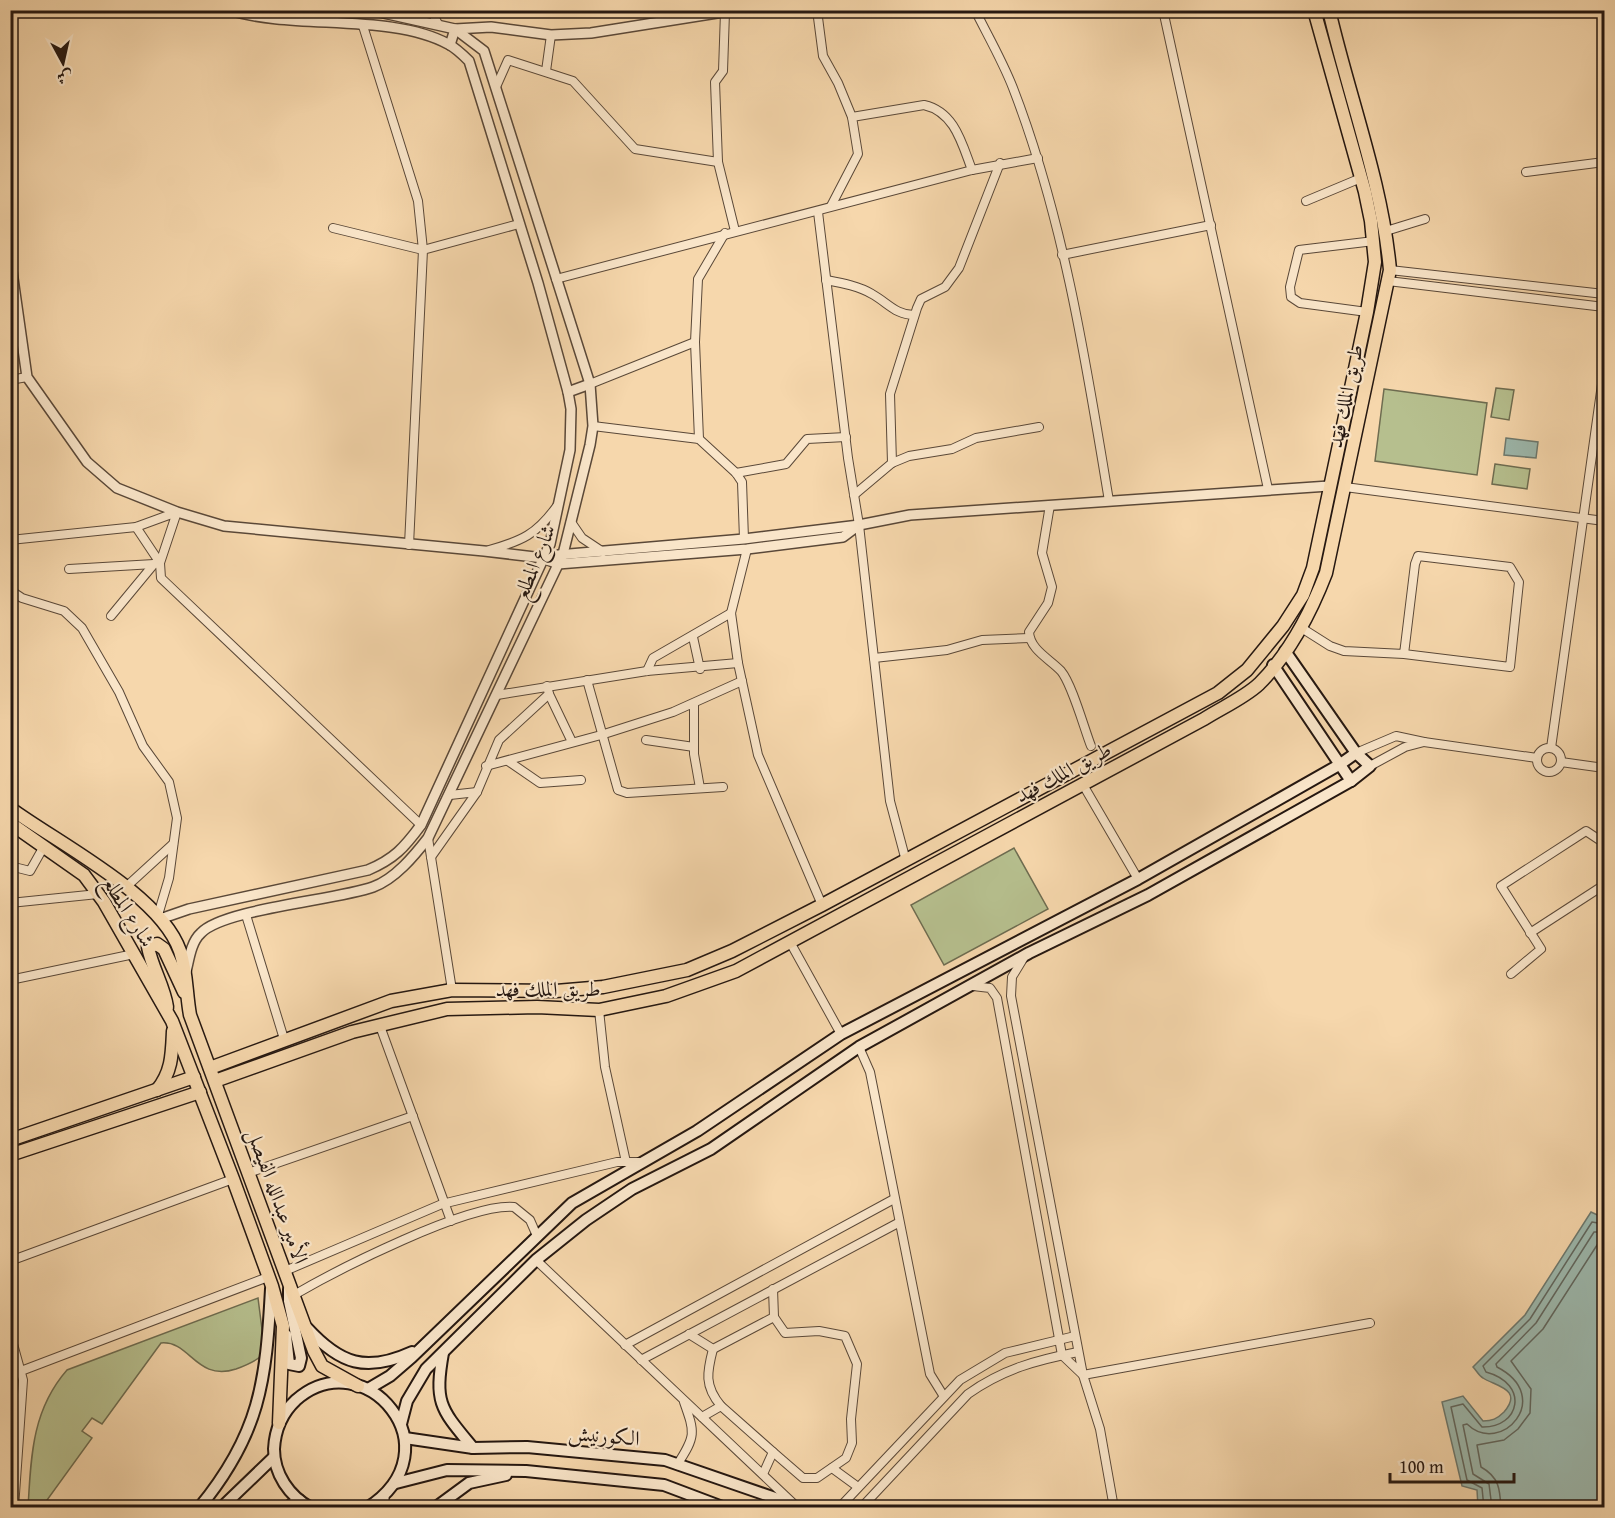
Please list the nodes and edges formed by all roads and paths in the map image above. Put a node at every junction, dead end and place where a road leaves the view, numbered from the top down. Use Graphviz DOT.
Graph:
graph roads {
  1 [pos="229,10"];
  2 [pos="370,10"];
  3 [pos="431,10"];
  4 [pos="817,10"];
  5 [pos="975,10"];
  6 [pos="1163,10"];
  7 [pos="1314,10"];
  8 [pos="1329,10"];
  9 [pos="730,11"];
  10 [pos="438,24"];
  11 [pos="363,26"];
  12 [pos="455,29"];
  13 [pos="551,35"];
  14 [pos="434,38"];
  15 [pos="450,45"];
  16 [pos="546,71"];
  17 [pos="496,87"];
  18 [pos="852,117"];
  19 [pos="1038,158"];
  20 [pos="718,162"];
  21 [pos="1605,162"];
  22 [pos="1000,164"];
  23 [pos="972,170"];
  24 [pos="1526,172"];
  25 [pos="1361,178"];
  26 [pos="1306,201"];
  27 [pos="831,206"];
  28 [pos="818,212"];
  29 [pos="1425,219"];
  30 [pos="519,224"];
  31 [pos="1211,225"];
  32 [pos="333,228"];
  33 [pos="735,231"];
  34 [pos="1386,231"];
  35 [pos="725,233"];
  36 [pos="1374,241"];
  37 [pos="423,250"];
  38 [pos="1062,255"];
  39 [pos="10,257"];
  40 [pos="1389,275"];
  41 [pos="556,279"];
  42 [pos="826,280"];
  43 [pos="1605,294"];
  44 [pos="1605,307"];
  45 [pos="1367,312"];
  46 [pos="915,315"];
  47 [pos="695,342"];
  48 [pos="1605,370"];
  49 [pos="27,377"];
  50 [pos="10,380"];
  51 [pos="590,384"];
  52 [pos="568,392"];
  53 [pos="593,426"];
  54 [pos="1039,427"];
  55 [pos="846,436"];
  56 [pos="699,439"];
  57 [pos="892,463"];
  58 [pos="736,473"];
  59 [pos="1329,486"];
  60 [pos="1345,487"];
  61 [pos="1268,489"];
  62 [pos="854,495"];
  63 [pos="562,500"];
  64 [pos="1109,501"];
  65 [pos="1050,505"];
  66 [pos="177,512"];
  67 [pos="1585,517"];
  68 [pos="1605,521"];
  69 [pos="571,522"];
  70 [pos="859,525"];
  71 [pos="136,527"];
  72 [pos="10,540"];
  73 [pos="746,544"];
  74 [pos="410,545"];
  75 [pos="484,551"];
  76 [pos="603,552"];
  77 [pos="563,554"];
  78 [pos="543,558"];
  79 [pos="157,564"];
  80 [pos="558,564"];
  81 [pos="69,569"];
  82 [pos="10,590"];
  83 [pos="731,613"];
  84 [pos="111,616"];
  85 [pos="1300,627"];
  86 [pos="693,637"];
  87 [pos="1029,638"];
  88 [pos="1284,651"];
  89 [pos="1404,654"];
  90 [pos="874,658"];
  91 [pos="738,663"];
  92 [pos="1273,665"];
  93 [pos="700,669"];
  94 [pos="647,671"];
  95 [pos="587,680"];
  96 [pos="742,681"];
  97 [pos="548,690"];
  98 [pos="497,695"];
  99 [pos="694,704"];
  100 [pos="602,735"];
  101 [pos="646,740"];
  102 [pos="572,742"];
  103 [pos="1424,742"];
  104 [pos="1091,746"];
  105 [pos="694,747"];
  106 [pos="1551,748"];
  107 [pos="1356,753"];
  108 [pos="1537,758"];
  109 [pos="508,761"];
  110 [pos="1561,762"];
  111 [pos="1339,765"];
  112 [pos="486,766"];
  113 [pos="1371,766"];
  114 [pos="1605,768"];
  115 [pos="581,780"];
  116 [pos="1351,781"];
  117 [pos="1082,783"];
  118 [pos="723,787"];
  119 [pos="700,788"];
  120 [pos="477,792"];
  121 [pos="450,795"];
  122 [pos="10,808"];
  123 [pos="10,823"];
  124 [pos="421,825"];
  125 [pos="968,828"];
  126 [pos="428,838"];
  127 [pos="976,842"];
  128 [pos="1605,843"];
  129 [pos="172,844"];
  130 [pos="43,848"];
  131 [pos="430,856"];
  132 [pos="906,861"];
  133 [pos="10,866"];
  134 [pos="1138,879"];
  135 [pos="1605,885"];
  136 [pos="126,887"];
  137 [pos="98,894"];
  138 [pos="10,903"];
  139 [pos="822,905"];
  140 [pos="246,915"];
  141 [pos="159,917"];
  142 [pos="1530,933"];
  143 [pos="790,942"];
  144 [pos="1029,953"];
  145 [pos="134,954"];
  146 [pos="186,974"];
  147 [pos="1511,975"];
  148 [pos="10,980"];
  149 [pos="965,988"];
  150 [pos="452,990"];
  151 [pos="187,999"];
  152 [pos="598,1010"];
  153 [pos="170,1018"];
  154 [pos="380,1026"];
  155 [pos="841,1034"];
  156 [pos="284,1039"];
  157 [pos="859,1047"];
  158 [pos="238,1057"];
  159 [pos="210,1068"];
  160 [pos="244,1070"];
  161 [pos="194,1077"];
  162 [pos="215,1081"];
  163 [pos="178,1082"];
  164 [pos="157,1090"];
  165 [pos="200,1092"];
  166 [pos="180,1096"];
  167 [pos="413,1116"];
  168 [pos="10,1140"];
  169 [pos="10,1155"];
  170 [pos="626,1162"];
  171 [pos="639,1162"];
  172 [pos="248,1173"];
  173 [pos="233,1179"];
  174 [pos="894,1199"];
  175 [pos="442,1204"];
  176 [pos="451,1221"];
  177 [pos="898,1223"];
  178 [pos="537,1236"];
  179 [pos="536,1260"];
  180 [pos="10,1261"];
  181 [pos="285,1271"];
  182 [pos="270,1281"];
  183 [pos="773,1289"];
  184 [pos="292,1290"];
  185 [pos="774,1317"];
  186 [pos="1370,1323"];
  187 [pos="283,1326"];
  188 [pos="305,1327"];
  189 [pos="10,1333"];
  190 [pos="689,1334"];
  191 [pos="1075,1336"];
  192 [pos="1059,1339"];
  193 [pos="625,1345"];
  194 [pos="420,1348"];
  195 [pos="713,1349"];
  196 [pos="1078,1352"];
  197 [pos="443,1353"];
  198 [pos="1062,1355"];
  199 [pos="641,1360"];
  200 [pos="21,1371"];
  201 [pos="1083,1375"];
  202 [pos="363,1388"];
  203 [pos="943,1395"];
  204 [pos="684,1400"];
  205 [pos="721,1406"];
  206 [pos="702,1417"];
  207 [pos="279,1423"];
  208 [pos="401,1424"];
  209 [pos="405,1438"];
  210 [pos="473,1448"];
  211 [pos="773,1452"];
  212 [pos="274,1457"];
  213 [pos="677,1465"];
  214 [pos="832,1467"];
  215 [pos="526,1472"];
  216 [pos="763,1474"];
  217 [pos="396,1483"];
  218 [pos="858,1487"];
  219 [pos="13,1490"];
  220 [pos="299,1500"];
  221 [pos="384,1502"];
  222 [pos="14,1508"];
  223 [pos="199,1508"];
  224 [pos="221,1508"];
  225 [pos="286,1508"];
  226 [pos="311,1508"];
  227 [pos="367,1508"];
  228 [pos="435,1508"];
  229 [pos="725,1508"];
  230 [pos="792,1508"];
  231 [pos="798,1508"];
  232 [pos="839,1508"];
  233 [pos="861,1508"];
  234 [pos="1114,1508"];
  1 -- 11 [label="street"];
  2 -- 10 [label="street, شارع المطلع"];
  3 -- 10 [label="street"];
  4 -- 18 [label="street"];
  5 -- 19 [label="street"];
  6 -- 31 [label="street"];
  7 -- 25 [label="main road, طريق الملك فهد"];
  8 -- 34 [label="main road, طريق الملك فهد"];
  9 -- 13 [label="street"];
  9 -- 20 [label="street"];
  10 -- 12 [label="street, شارع المطلع"];
  10 -- 14 [label="street"];
  11 -- 14 [label="street"];
  11 -- 37 [label="street"];
  12 -- 13 [label="street"];
  12 -- 15 [label="street"];
  12 -- 17 [label="street, شارع المطلع"];
  13 -- 16 [label="street"];
  14 -- 15 [label="street"];
  15 -- 30 [label="street, شارع المطلع"];
  16 -- 17 [label="street"];
  16 -- 20 [label="street"];
  17 -- 41 [label="street, شارع المطلع"];
  18 -- 23 [label="street"];
  18 -- 27 [label="street"];
  19 -- 22 [label="street"];
  19 -- 38 [label="street"];
  20 -- 33 [label="street"];
  21 -- 24 [label="street"];
  22 -- 23 [label="street"];
  22 -- 46 [label="street"];
  23 -- 27 [label="street"];
  25 -- 26 [label="street"];
  25 -- 36 [label="main road, طريق الملك فهد"];
  27 -- 28 [label="street"];
  28 -- 33 [label="street"];
  28 -- 42 [label="street"];
  29 -- 34 [label="street"];
  30 -- 37 [label="street"];
  30 -- 52 [label="street, شارع المطلع"];
  31 -- 38 [label="street"];
  31 -- 61 [label="street"];
  32 -- 37 [label="street"];
  33 -- 35 [label="street"];
  34 -- 40 [label="main road, طريق الملك فهد"];
  35 -- 41 [label="street"];
  35 -- 47 [label="street"];
  36 -- 45 [label="main road, طريق الملك فهد"];
  36 -- 45 [label="street"];
  37 -- 74 [label="street"];
  38 -- 64 [label="street"];
  39 -- 49 [label="street"];
  40 -- 43 [label="street"];
  40 -- 44 [label="street"];
  40 -- 60 [label="main road, طريق الملك فهد"];
  41 -- 51 [label="street, شارع المطلع"];
  42 -- 46 [label="street"];
  42 -- 55 [label="street"];
  45 -- 59 [label="main road, طريق الملك فهد"];
  46 -- 57 [label="street"];
  47 -- 51 [label="street"];
  47 -- 56 [label="street"];
  48 -- 67 [label="street"];
  49 -- 50 [label="street"];
  49 -- 66 [label="street"];
  51 -- 52 [label="street"];
  51 -- 53 [label="street, شارع المطلع"];
  52 -- 63 [label="street, شارع المطلع"];
  53 -- 56 [label="street"];
  53 -- 69 [label="street, شارع المطلع"];
  54 -- 57 [label="street"];
  55 -- 58 [label="street"];
  55 -- 62 [label="street"];
  56 -- 58 [label="street"];
  57 -- 62 [label="street"];
  58 -- 73 [label="street"];
  59 -- 61 [label="street"];
  59 -- 125 [label="main road, طريق الملك فهد"];
  60 -- 67 [label="street"];
  60 -- 85 [label="main road, طريق الملك فهد"];
  61 -- 64 [label="street"];
  62 -- 70 [label="street"];
  63 -- 75 [label="street"];
  63 -- 78 [label="street, شارع المطلع"];
  64 -- 65 [label="street"];
  65 -- 70 [label="street"];
  65 -- 87 [label="street"];
  66 -- 71 [label="street"];
  66 -- 74 [label="street"];
  66 -- 79 [label="street"];
  67 -- 68 [label="street"];
  67 -- 106 [label="street"];
  69 -- 76 [label="street"];
  69 -- 77 [label="street, شارع المطلع"];
  70 -- 73 [label="street"];
  70 -- 90 [label="street"];
  71 -- 72 [label="street"];
  71 -- 79 [label="street"];
  73 -- 76 [label="street"];
  73 -- 80 [label="street"];
  73 -- 83 [label="street"];
  74 -- 75 [label="street"];
  75 -- 78 [label="street"];
  76 -- 77 [label="street"];
  77 -- 78 [label="street"];
  77 -- 80 [label="street, شارع المطلع"];
  78 -- 80 [label="street"];
  78 -- 124 [label="street, شارع المطلع"];
  79 -- 81 [label="street"];
  79 -- 84 [label="street"];
  79 -- 124 [label="street"];
  80 -- 98 [label="street, شارع المطلع"];
  82 -- 129 [label="street"];
  83 -- 86 [label="street"];
  83 -- 91 [label="street"];
  85 -- 88 [label="main road, طريق الملك فهد"];
  85 -- 89 [label="street"];
  86 -- 93 [label="street"];
  86 -- 94 [label="street"];
  87 -- 90 [label="street"];
  87 -- 104 [label="street"];
  88 -- 92 [label="main road, طريق الملك فهد"];
  88 -- 107 [label="main road"];
  89 -- 89 [label="street"];
  90 -- 132 [label="street"];
  91 -- 93 [label="street"];
  91 -- 96 [label="street"];
  92 -- 111 [label="main road"];
  92 -- 117 [label="main road, طريق الملك فهد"];
  93 -- 94 [label="street"];
  94 -- 95 [label="street"];
  95 -- 97 [label="street"];
  95 -- 100 [label="street"];
  96 -- 99 [label="street"];
  96 -- 139 [label="street"];
  97 -- 98 [label="street"];
  97 -- 102 [label="street"];
  97 -- 112 [label="street"];
  98 -- 121 [label="street, شارع المطلع"];
  99 -- 100 [label="street"];
  99 -- 105 [label="street"];
  100 -- 102 [label="street"];
  100 -- 119 [label="street"];
  101 -- 105 [label="street"];
  102 -- 109 [label="street"];
  103 -- 107 [label="street"];
  103 -- 108 [label="street"];
  103 -- 113 [label="street"];
  105 -- 119 [label="street"];
  106 -- 108 [label="street"];
  106 -- 110 [label="street"];
  107 -- 111 [label="main road"];
  107 -- 113 [label="main road"];
  108 -- 110 [label="street"];
  109 -- 112 [label="street"];
  109 -- 115 [label="street"];
  110 -- 114 [label="street"];
  111 -- 116 [label="main road"];
  111 -- 134 [label="main road"];
  112 -- 120 [label="street"];
  113 -- 116 [label="main road"];
  116 -- 144 [label="main road"];
  117 -- 127 [label="main road, طريق الملك فهد"];
  117 -- 134 [label="street"];
  118 -- 119 [label="street"];
  120 -- 121 [label="street"];
  120 -- 131 [label="street"];
  121 -- 126 [label="street, شارع المطلع"];
  122 -- 136 [label="main road, شارع المطلع"];
  123 -- 130 [label="main road, شارع المطلع"];
  124 -- 141 [label="street, شارع المطلع"];
  125 -- 127 [label="main road"];
  125 -- 132 [label="main road, طريق الملك فهد"];
  126 -- 131 [label="street"];
  126 -- 140 [label="street, شارع المطلع"];
  127 -- 143 [label="main road, طريق الملك فهد"];
  128 -- 142 [label="street"];
  129 -- 136 [label="street"];
  129 -- 141 [label="street"];
  130 -- 133 [label="street"];
  130 -- 137 [label="main road, شارع المطلع"];
  131 -- 150 [label="street"];
  132 -- 139 [label="main road, طريق الملك فهد"];
  134 -- 155 [label="main road"];
  135 -- 142 [label="street"];
  136 -- 141 [label="main road, شارع المطلع"];
  137 -- 138 [label="street"];
  137 -- 145 [label="main road, شارع المطلع"];
  139 -- 150 [label="main road, طريق الملك فهد"];
  140 -- 146 [label="street, شارع المطلع"];
  140 -- 156 [label="street"];
  141 -- 146 [label="main road, شارع المطلع"];
  142 -- 147 [label="street"];
  143 -- 152 [label="main road, طريق الملك فهد"];
  143 -- 155 [label="street"];
  144 -- 149 [label="main road"];
  144 -- 191 [label="street"];
  145 -- 148 [label="street"];
  145 -- 153 [label="main road, شارع المطلع"];
  146 -- 151 [label="main road, شارع المطلع"];
  149 -- 157 [label="main road"];
  149 -- 192 [label="street"];
  150 -- 156 [label="main road, طريق الملك فهد"];
  151 -- 153 [label="main road"];
  151 -- 159 [label="main road, الأمير عبدالله الفيصل"];
  152 -- 154 [label="main road, طريق الملك فهد"];
  152 -- 170 [label="street"];
  153 -- 161 [label="main road, الأمير عبدالله الفيصل"];
  153 -- 164 [label="main road"];
  154 -- 160 [label="main road, طريق الملك فهد"];
  154 -- 167 [label="street"];
  155 -- 171 [label="main road"];
  156 -- 158 [label="main road, طريق الملك فهد"];
  157 -- 174 [label="street"];
  157 -- 179 [label="main road"];
  158 -- 159 [label="main road, طريق الملك فهد"];
  158 -- 160 [label="main road"];
  159 -- 162 [label="main road, الأمير عبدالله الفيصل"];
  160 -- 162 [label="main road, طريق الملك فهد"];
  161 -- 163 [label="main road"];
  161 -- 165 [label="main road, الأمير عبدالله الفيصل"];
  162 -- 172 [label="main road, الأمير عبدالله الفيصل"];
  163 -- 164 [label="main road"];
  163 -- 166 [label="main road"];
  164 -- 168 [label="main road"];
  165 -- 166 [label="main road"];
  165 -- 173 [label="main road, الأمير عبدالله الفيصل"];
  166 -- 169 [label="main road"];
  167 -- 172 [label="street"];
  167 -- 175 [label="street"];
  170 -- 171 [label="street"];
  170 -- 175 [label="street"];
  171 -- 178 [label="main road"];
  172 -- 181 [label="main road, الأمير عبدالله الفيصل"];
  173 -- 180 [label="street"];
  173 -- 182 [label="main road, الأمير عبدالله الفيصل"];
  174 -- 177 [label="street"];
  174 -- 193 [label="street"];
  175 -- 176 [label="street"];
  175 -- 181 [label="street"];
  176 -- 178 [label="street"];
  176 -- 184 [label="street"];
  177 -- 183 [label="street"];
  177 -- 203 [label="street"];
  178 -- 194 [label="main road"];
  179 -- 193 [label="street"];
  179 -- 197 [label="main road"];
  181 -- 184 [label="main road, الأمير عبدالله الفيصل"];
  182 -- 187 [label="main road, الأمير عبدالله الفيصل"];
  182 -- 200 [label="street"];
  182 -- 223 [label="main road"];
  183 -- 185 [label="street"];
  183 -- 190 [label="street"];
  184 -- 187 [label="main road"];
  184 -- 188 [label="main road, الأمير عبدالله الفيصل"];
  185 -- 195 [label="street"];
  185 -- 214 [label="street"];
  186 -- 201 [label="street"];
  187 -- 207 [label="main road, الأمير عبدالله الفيصل"];
  188 -- 194 [label="main road"];
  188 -- 202 [label="main road, الأمير عبدالله الفيصل"];
  189 -- 200 [label="street"];
  190 -- 195 [label="street"];
  190 -- 199 [label="street"];
  191 -- 192 [label="street"];
  191 -- 196 [label="street"];
  192 -- 198 [label="street"];
  192 -- 203 [label="street"];
  193 -- 199 [label="street"];
  194 -- 202 [label="main road"];
  195 -- 205 [label="street"];
  196 -- 198 [label="street"];
  196 -- 201 [label="street"];
  197 -- 208 [label="main road"];
  197 -- 210 [label="main road"];
  198 -- 201 [label="street"];
  198 -- 233 [label="street"];
  199 -- 204 [label="street"];
  200 -- 219 [label="street"];
  201 -- 234 [label="street"];
  202 -- 207 [label="main road"];
  202 -- 208 [label="main road"];
  203 -- 218 [label="street"];
  204 -- 206 [label="street"];
  204 -- 213 [label="street"];
  205 -- 206 [label="street"];
  205 -- 211 [label="street"];
  206 -- 216 [label="street"];
  207 -- 212 [label="main road"];
  208 -- 209 [label="main road"];
  209 -- 210 [label="main road, الكورنيش"];
  209 -- 217 [label="main road"];
  210 -- 213 [label="main road, الكورنيش"];
  211 -- 214 [label="street"];
  211 -- 216 [label="street"];
  212 -- 220 [label="main road"];
  212 -- 224 [label="main road"];
  213 -- 230 [label="main road, الكورنيش"];
  214 -- 218 [label="street"];
  215 -- 217 [label="main road, الكورنيش"];
  215 -- 228 [label="main road"];
  215 -- 229 [label="main road, الكورنيش"];
  216 -- 231 [label="street"];
  217 -- 221 [label="main road"];
  218 -- 232 [label="street"];
  219 -- 222 [label="street"];
  220 -- 225 [label="main road"];
  220 -- 226 [label="main road"];
  221 -- 227 [label="main road"];
}
